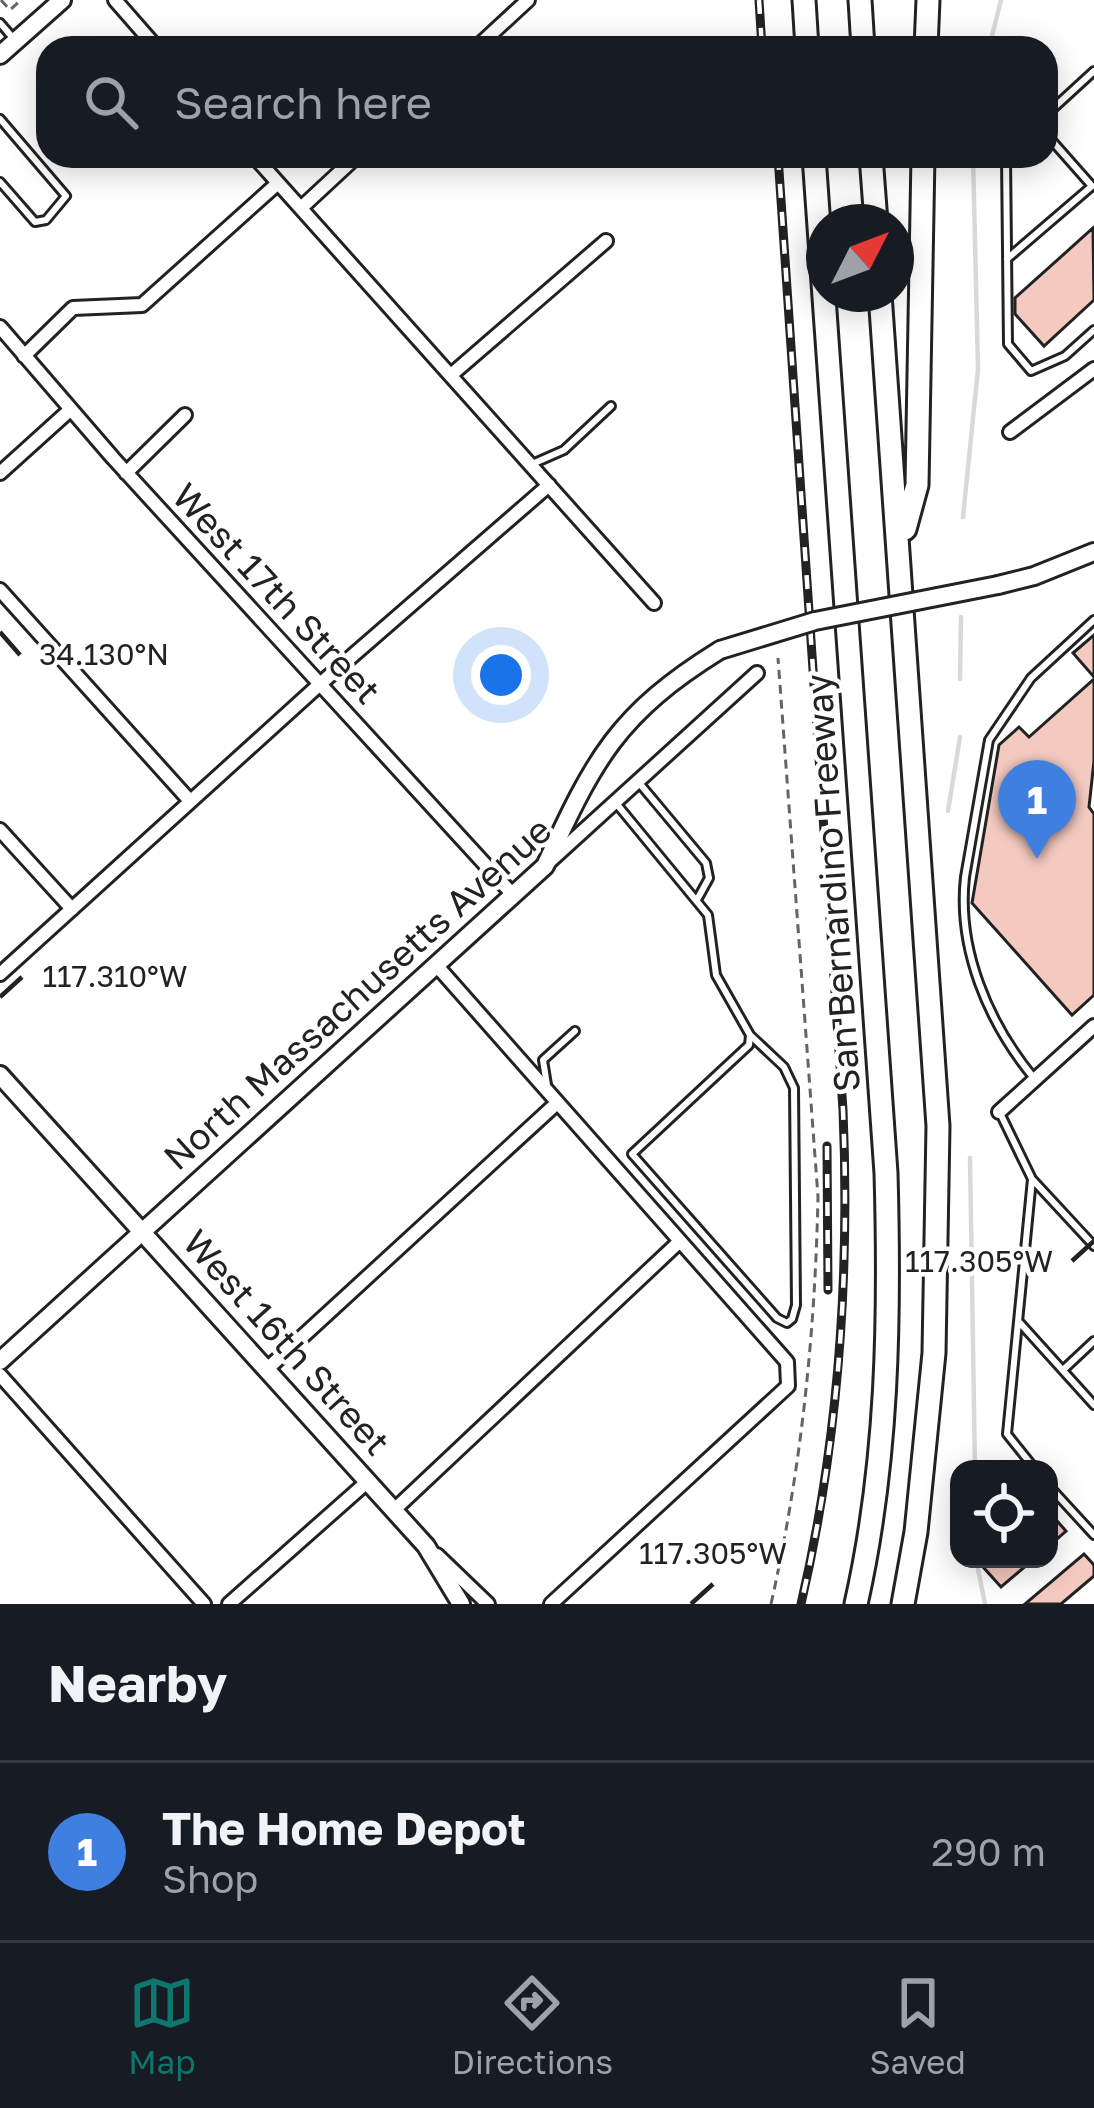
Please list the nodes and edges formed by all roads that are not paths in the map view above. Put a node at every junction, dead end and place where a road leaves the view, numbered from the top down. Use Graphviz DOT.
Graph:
graph roads {
  1 [pos="62,0"];
  2 [pos="115,0"];
  3 [pos="528,0"];
  4 [pos="803,0"];
  5 [pos="860,0"];
  6 [pos="928,0"];
  7 [pos="0,23"];
  8 [pos="147,36"];
  9 [pos="489,36"];
  10 [pos="805,36"];
  11 [pos="862,36"];
  12 [pos="926,36"];
  13 [pos="16,41"];
  14 [pos="0,55"];
  15 [pos="1094,71"];
  16 [pos="1058,104"];
  17 [pos="0,119"];
  18 [pos="1058,148"];
  19 [pos="36,162"];
  20 [pos="41,168"];
  21 [pos="265,168"];
  22 [pos="344,168"];
  23 [pos="815,168"];
  24 [pos="872,168"];
  25 [pos="923,168"];
  26 [pos="1006,168"];
  27 [pos="0,182"];
  28 [pos="278,183"];
  29 [pos="1093,187"];
  30 [pos="874,204"];
  31 [pos="301,208"];
  32 [pos="606,242"];
  33 [pos="1007,259"];
  34 [pos="881,312"];
  35 [pos="1094,330"];
  36 [pos="2,334"];
  37 [pos="25,356"];
  38 [pos="1094,369"];
  39 [pos="451,375"];
  40 [pos="611,406"];
  41 [pos="71,409"];
  42 [pos="185,415"];
  43 [pos="1010,432"];
  44 [pos="530,465"];
  45 [pos="0,473"];
  46 [pos="126,473"];
  47 [pos="549,485"];
  48 [pos="900,548"];
  49 [pos="1094,552"];
  50 [pos="0,590"];
  51 [pos="654,603"];
  52 [pos="1094,620"];
  53 [pos="757,673"];
  54 [pos="320,684"];
  55 [pos="637,782"];
  56 [pos="190,802"];
  57 [pos="615,802"];
  58 [pos="0,830"];
  59 [pos="545,866"];
  60 [pos="514,896"];
  61 [pos="698,898"];
  62 [pos="72,909"];
  63 [pos="436,966"];
  64 [pos="0,974"];
  65 [pos="1094,1026"];
  66 [pos="575,1031"];
  67 [pos="751,1035"];
  68 [pos="0,1075"];
  69 [pos="1035,1079"];
  70 [pos="553,1099"];
  71 [pos="999,1112"];
  72 [pos="1032,1179"];
  73 [pos="145,1232"];
  74 [pos="680,1240"];
  75 [pos="1094,1246"];
  76 [pos="1018,1321"];
  77 [pos="1094,1341"];
  78 [pos="0,1360"];
  79 [pos="266,1370"];
  80 [pos="1063,1370"];
  81 [pos="0,1375"];
  82 [pos="1094,1405"];
  83 [pos="1028,1460"];
  84 [pos="367,1482"];
  85 [pos="1058,1496"];
  86 [pos="393,1511"];
  87 [pos="1094,1535"];
  88 [pos="426,1546"];
  89 [pos="204,1604"];
  90 [pos="229,1604"];
  91 [pos="461,1604"];
  92 [pos="488,1604"];
  93 [pos="551,1604"];
  94 [pos="856,1604"];
  95 [pos="903,1604"];
  1 -- 13 [label="street"];
  2 -- 8 [label="street"];
  3 -- 9 [label="street"];
  4 -- 10 [label="highway"];
  5 -- 11 [label="highway"];
  6 -- 12 [label="highway"];
  7 -- 13 [label="lane"];
  13 -- 14 [label="street"];
  15 -- 16 [label="lane"];
  17 -- 19 [label="lane"];
  18 -- 29 [label="lane"];
  20 -- 27 [label="lane"];
  21 -- 28 [label="street"];
  22 -- 31 [label="street"];
  23 -- 94 [label="highway, San Bernardino Freeway"];
  24 -- 30 [label="highway"];
  25 -- 48 [label="highway"];
  26 -- 33 [label="lane"];
  28 -- 31 [label="street"];
  28 -- 37 [label="street"];
  29 -- 33 [label="lane"];
  31 -- 39 [label="street"];
  32 -- 39 [label="street"];
  33 -- 35 [label="lane"];
  34 -- 48 [label="highway"];
  36 -- 37 [label="street, West 17th Street"];
  37 -- 41 [label="street, West 17th Street"];
  38 -- 43 [label="street"];
  39 -- 44 [label="street"];
  40 -- 44 [label="lane"];
  41 -- 45 [label="street"];
  41 -- 46 [label="street, West 17th Street"];
  42 -- 46 [label="street"];
  44 -- 47 [label="street"];
  46 -- 54 [label="street, West 17th Street"];
  47 -- 51 [label="street"];
  47 -- 54 [label="street"];
  48 -- 95 [label="highway"];
  49 -- 59 [label="street, bridge"];
  50 -- 56 [label="street"];
  52 -- 69 [label="lane"];
  53 -- 55 [label="street, North Massachusetts Avenue"];
  54 -- 56 [label="street"];
  54 -- 60 [label="street, West 17th Street"];
  55 -- 57 [label="street, North Massachusetts Avenue"];
  55 -- 61 [label="lane"];
  56 -- 62 [label="street"];
  57 -- 59 [label="street, North Massachusetts Avenue"];
  57 -- 61 [label="lane"];
  58 -- 62 [label="street"];
  59 -- 60 [label="street, North Massachusetts Avenue"];
  60 -- 63 [label="street, North Massachusetts Avenue"];
  61 -- 67 [label="lane"];
  62 -- 64 [label="street"];
  63 -- 70 [label="street"];
  63 -- 73 [label="street, North Massachusetts Avenue"];
  65 -- 69 [label="street"];
  66 -- 70 [label="lane"];
  67 -- 67 [label="lane"];
  68 -- 73 [label="street, West 16th Street"];
  69 -- 71 [label="street"];
  70 -- 74 [label="street"];
  70 -- 79 [label="street"];
  71 -- 72 [label="lane"];
  72 -- 75 [label="lane"];
  72 -- 76 [label="lane"];
  73 -- 78 [label="street, North Massachusetts Avenue"];
  73 -- 79 [label="street, West 16th Street"];
  74 -- 86 [label="street"];
  74 -- 93 [label="street"];
  76 -- 80 [label="lane"];
  76 -- 83 [label="lane"];
  77 -- 80 [label="lane"];
  79 -- 84 [label="street, West 16th Street"];
  80 -- 82 [label="lane"];
  81 -- 89 [label="street"];
  84 -- 86 [label="street, West 16th Street"];
  84 -- 90 [label="street"];
  85 -- 87 [label="lane"];
  86 -- 88 [label="street, West 16th Street"];
  88 -- 91 [label="street, West 16th Street"];
  88 -- 92 [label="street, West 16th Street"];
}
